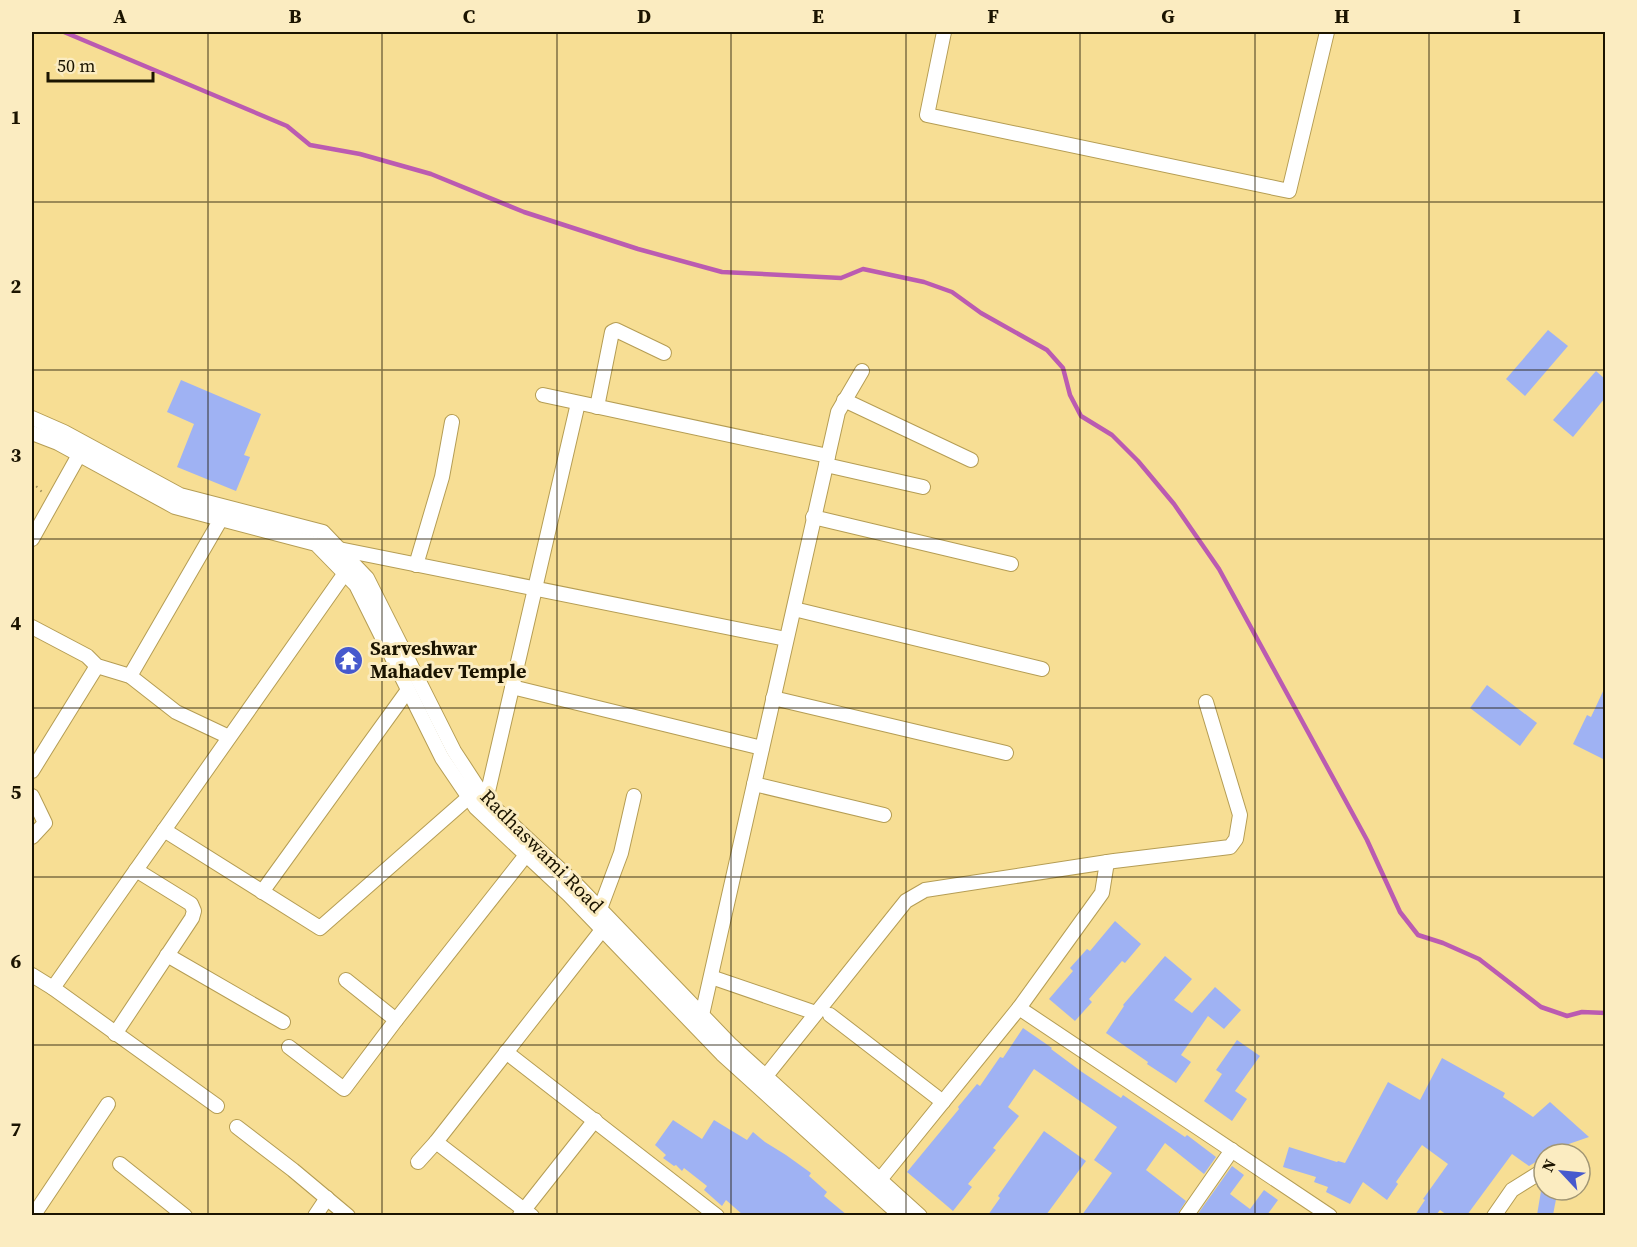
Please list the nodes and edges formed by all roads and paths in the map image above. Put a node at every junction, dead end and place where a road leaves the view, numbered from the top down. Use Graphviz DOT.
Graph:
graph roads {
  1 [pos="944,32"];
  2 [pos="1327,32"];
  3 [pos="664,353"];
  4 [pos="862,371"];
  5 [pos="543,395"];
  6 [pos="844,400"];
  7 [pos="578,403"];
  8 [pos="597,407"];
  9 [pos="32,418"];
  10 [pos="452,422"];
  11 [pos="32,433"];
  12 [pos="79,454"];
  13 [pos="827,460"];
  14 [pos="971,460"];
  15 [pos="923,487"];
  16 [pos="813,517"];
  17 [pos="221,519"];
  18 [pos="32,539"];
  19 [pos="339,549"];
  20 [pos="1011,564"];
  21 [pos="416,565"];
  22 [pos="345,573"];
  23 [pos="535,589"];
  24 [pos="794,609"];
  25 [pos="32,627"];
  26 [pos="786,639"];
  27 [pos="97,666"];
  28 [pos="1042,669"];
  29 [pos="130,676"];
  30 [pos="512,687"];
  31 [pos="408,690"];
  32 [pos="773,698"];
  33 [pos="1206,702"];
  34 [pos="229,737"];
  35 [pos="762,748"];
  36 [pos="1006,753"];
  37 [pos="32,771"];
  38 [pos="754,784"];
  39 [pos="32,796"];
  40 [pos="634,796"];
  41 [pos="469,797"];
  42 [pos="486,800"];
  43 [pos="884,815"];
  44 [pos="164,831"];
  45 [pos="32,837"];
  46 [pos="526,855"];
  47 [pos="1107,862"];
  48 [pos="136,870"];
  49 [pos="262,892"];
  50 [pos="600,909"];
  51 [pos="603,930"];
  52 [pos="167,955"];
  53 [pos="32,975"];
  54 [pos="711,977"];
  55 [pos="346,980"];
  56 [pos="53,988"];
  57 [pos="1019,1008"];
  58 [pos="816,1013"];
  59 [pos="702,1015"];
  60 [pos="830,1015"];
  61 [pos="396,1020"];
  62 [pos="283,1022"];
  63 [pos="115,1034"];
  64 [pos="289,1047"];
  65 [pos="506,1052"];
  66 [pos="766,1076"];
  67 [pos="943,1102"];
  68 [pos="108,1104"];
  69 [pos="217,1106"];
  70 [pos="595,1120"];
  71 [pos="237,1127"];
  72 [pos="436,1142"];
  73 [pos="1232,1150"];
  74 [pos="418,1162"];
  75 [pos="120,1164"];
  76 [pos="1532,1178"];
  77 [pos="876,1185"];
  78 [pos="327,1198"];
  79 [pos="525,1214"];
  80 [pos="33,1215"];
  81 [pos="185,1215"];
  82 [pos="315,1215"];
  83 [pos="348,1215"];
  84 [pos="717,1215"];
  85 [pos="901,1215"];
  86 [pos="920,1215"];
  87 [pos="1186,1215"];
  88 [pos="1329,1215"];
  89 [pos="1494,1215"];
  1 -- 2 [label="street"];
  3 -- 8 [label="street"];
  4 -- 6 [label="street"];
  5 -- 7 [label="street"];
  6 -- 13 [label="street"];
  6 -- 14 [label="street"];
  7 -- 8 [label="street"];
  7 -- 23 [label="street"];
  8 -- 13 [label="street"];
  9 -- 19 [label="street, Radhaswami Road"];
  10 -- 21 [label="street"];
  11 -- 12 [label="street, Radhaswami Road"];
  12 -- 17 [label="street, Radhaswami Road"];
  12 -- 18 [label="street"];
  13 -- 15 [label="street"];
  13 -- 16 [label="street"];
  16 -- 20 [label="street"];
  16 -- 24 [label="street"];
  17 -- 22 [label="street, Radhaswami Road"];
  17 -- 29 [label="street"];
  19 -- 21 [label="street"];
  19 -- 42 [label="street, Radhaswami Road"];
  21 -- 23 [label="street"];
  22 -- 31 [label="street, Radhaswami Road"];
  22 -- 34 [label="street"];
  23 -- 26 [label="street"];
  23 -- 30 [label="street"];
  24 -- 26 [label="street"];
  24 -- 28 [label="street"];
  25 -- 27 [label="street"];
  26 -- 32 [label="street"];
  27 -- 29 [label="street"];
  27 -- 37 [label="street"];
  29 -- 34 [label="street"];
  30 -- 35 [label="street"];
  30 -- 42 [label="street"];
  31 -- 41 [label="street, Radhaswami Road"];
  31 -- 49 [label="street"];
  32 -- 35 [label="street"];
  32 -- 36 [label="street"];
  33 -- 47 [label="street"];
  34 -- 44 [label="street"];
  35 -- 38 [label="street"];
  38 -- 43 [label="street"];
  38 -- 54 [label="street"];
  39 -- 45 [label="street"];
  40 -- 50 [label="street"];
  41 -- 46 [label="street, Radhaswami Road"];
  41 -- 49 [label="street"];
  42 -- 50 [label="street, Radhaswami Road"];
  44 -- 48 [label="street"];
  44 -- 49 [label="street"];
  46 -- 51 [label="street, Radhaswami Road"];
  46 -- 61 [label="street"];
  47 -- 57 [label="street"];
  47 -- 58 [label="street"];
  48 -- 52 [label="street"];
  48 -- 56 [label="street"];
  50 -- 59 [label="street, Radhaswami Road"];
  51 -- 65 [label="street"];
  51 -- 77 [label="street, Radhaswami Road"];
  52 -- 62 [label="street"];
  52 -- 63 [label="street"];
  53 -- 56 [label="street"];
  54 -- 58 [label="street"];
  54 -- 59 [label="street"];
  55 -- 61 [label="street"];
  56 -- 63 [label="street"];
  57 -- 67 [label="street"];
  57 -- 73 [label="street"];
  58 -- 66 [label="street"];
  59 -- 66 [label="street, Radhaswami Road"];
  60 -- 67 [label="street"];
  61 -- 64 [label="street"];
  63 -- 69 [label="street"];
  65 -- 70 [label="street"];
  65 -- 72 [label="street"];
  66 -- 77 [label="street, Radhaswami Road"];
  67 -- 77 [label="street"];
  68 -- 80 [label="street"];
  70 -- 79 [label="street"];
  70 -- 84 [label="street"];
  71 -- 78 [label="street"];
  72 -- 74 [label="street"];
  72 -- 79 [label="street"];
  73 -- 87 [label="street"];
  73 -- 88 [label="street"];
  75 -- 81 [label="street"];
  76 -- 89 [label="street"];
  77 -- 85 [label="street, Radhaswami Road"];
  77 -- 86 [label="street, Radhaswami Road"];
  78 -- 82 [label="street"];
  78 -- 83 [label="street"];
}
